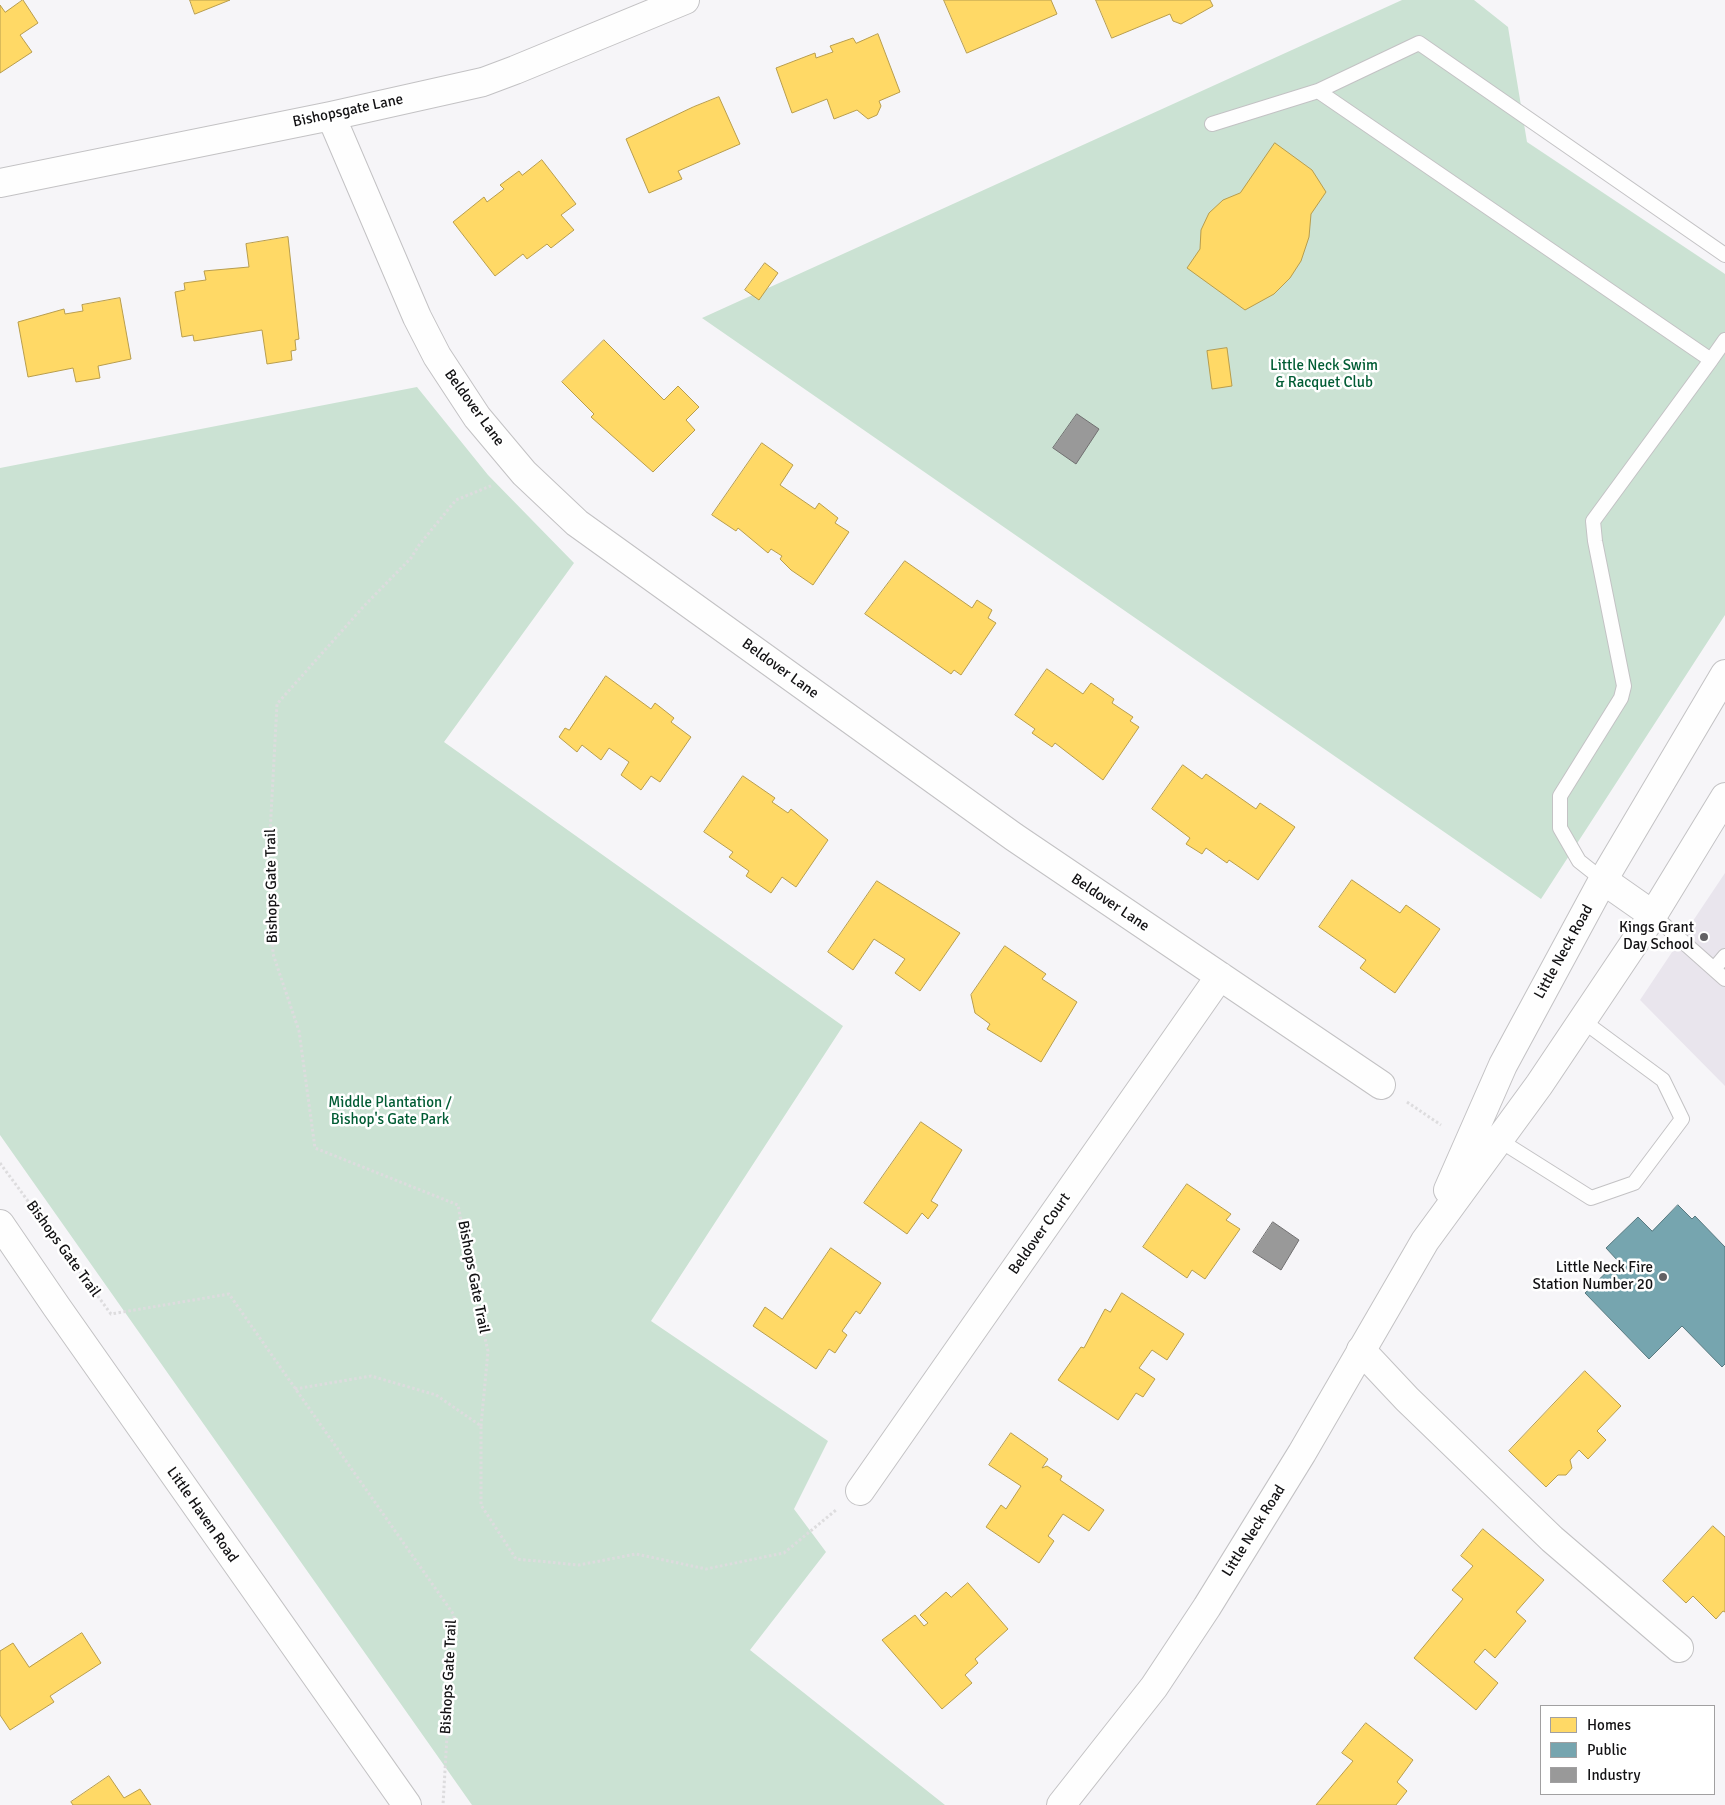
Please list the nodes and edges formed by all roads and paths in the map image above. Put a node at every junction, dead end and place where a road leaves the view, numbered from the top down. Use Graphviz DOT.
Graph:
graph roads {
  1 [pos="685,0"];
  2 [pos="639,9"];
  3 [pos="1318,91"];
  4 [pos="331,116"];
  5 [pos="1212,124"];
  6 [pos="0,183"];
  7 [pos="1725,255"];
  8 [pos="1725,340"];
  9 [pos="1711,360"];
  10 [pos="524,473"];
  11 [pos="1725,674"];
  12 [pos="1725,797"];
  13 [pos="1604,880"];
  14 [pos="1653,915"];
  15 [pos="1725,956"];
  16 [pos="1714,969"];
  17 [pos="1220,976"];
  18 [pos="1725,979"];
  19 [pos="1583,1021"];
  20 [pos="1381,1085"];
  21 [pos="1499,1140"];
  22 [pos="1469,1143"];
  23 [pos="0,1163"];
  24 [pos="0,1224"];
  25 [pos="1425,1242"];
  26 [pos="1361,1350"];
  27 [pos="296,1388"];
  28 [pos="481,1426"];
  29 [pos="860,1491"];
  30 [pos="1679,1648"];
  31 [pos="407,1805"];
  32 [pos="443,1805"];
  33 [pos="1061,1805"];
  1 -- 2 [label="street, Bishopsgate Lane"];
  2 -- 4 [label="street, Bishopsgate Lane"];
  3 -- 5 [label="lane"];
  3 -- 7 [label="lane"];
  3 -- 9 [label="lane"];
  4 -- 6 [label="street, Bishopsgate Lane"];
  4 -- 10 [label="street, Beldover Lane"];
  8 -- 9 [label="lane"];
  9 -- 13 [label="lane"];
  10 -- 17 [label="street, Beldover Lane"];
  10 -- 28 [label="path, Bishops Gate Trail"];
  11 -- 13 [label="street, Little Neck Road"];
  12 -- 14 [label="street, Little Neck Road"];
  13 -- 14 [label="street"];
  13 -- 22 [label="street, Little Neck Road"];
  14 -- 16 [label="lane"];
  14 -- 19 [label="street, Little Neck Road"];
  15 -- 16 [label="lane"];
  16 -- 18 [label="lane"];
  17 -- 20 [label="street, Beldover Lane"];
  17 -- 29 [label="street, Beldover Court"];
  19 -- 21 [label="street, Little Neck Road"];
  19 -- 21 [label="lane"];
  20 -- 22 [label="path"];
  21 -- 25 [label="street, Little Neck Road"];
  22 -- 25 [label="street, Little Neck Road"];
  23 -- 27 [label="path, Bishops Gate Trail"];
  24 -- 31 [label="street, Little Haven Road"];
  25 -- 26 [label="street, Little Neck Road"];
  26 -- 30 [label="street"];
  26 -- 33 [label="street, Little Neck Road"];
  27 -- 28 [label="path"];
  27 -- 32 [label="path, Bishops Gate Trail"];
  28 -- 29 [label="path, Bishops Gate Trail"];
}
